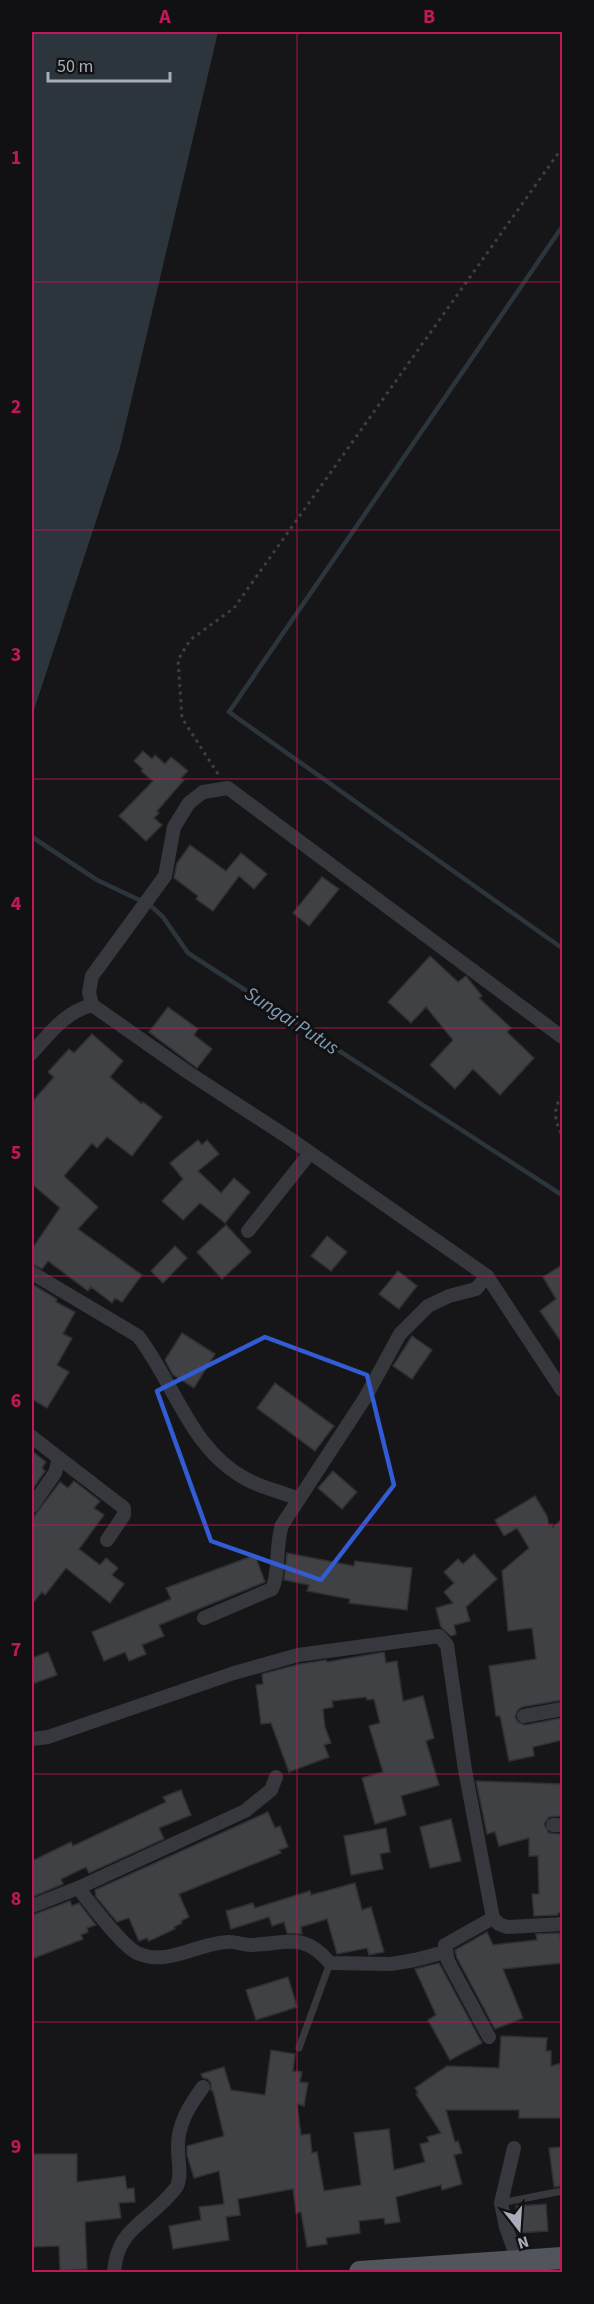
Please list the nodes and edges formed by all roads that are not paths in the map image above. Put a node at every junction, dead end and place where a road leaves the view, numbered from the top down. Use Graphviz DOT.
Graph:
graph roads {
  1 [pos="92,1005"];
  2 [pos="562,1037"];
  3 [pos="32,1053"];
  4 [pos="310,1153"];
  5 [pos="248,1231"];
  6 [pos="32,1273"];
  7 [pos="487,1276"];
  8 [pos="562,1390"];
  9 [pos="32,1437"];
  10 [pos="59,1458"];
  11 [pos="299,1499"];
  12 [pos="32,1506"];
  13 [pos="107,1540"];
  14 [pos="204,1618"];
  15 [pos="562,1709"];
  16 [pos="524,1716"];
  17 [pos="32,1739"];
  18 [pos="276,1777"];
  19 [pos="78,1888"];
  20 [pos="32,1906"];
  21 [pos="493,1918"];
  22 [pos="562,1924"];
  23 [pos="445,1952"];
  24 [pos="330,1964"];
  25 [pos="489,2037"];
  26 [pos="299,2048"];
  27 [pos="203,2087"];
  28 [pos="514,2148"];
  29 [pos="562,2191"];
  30 [pos="501,2203"];
  31 [pos="562,2258"];
  32 [pos="517,2267"];
  33 [pos="114,2272"];
  34 [pos="360,2272"];
  1 -- 2 [label="street"];
  1 -- 3 [label="street"];
  1 -- 4 [label="street"];
  4 -- 5 [label="street"];
  4 -- 7 [label="street"];
  6 -- 11 [label="street"];
  7 -- 8 [label="street"];
  7 -- 11 [label="street"];
  9 -- 10 [label="street"];
  10 -- 12 [label="street"];
  10 -- 13 [label="street"];
  11 -- 14 [label="street"];
  15 -- 16 [label="street"];
  17 -- 21 [label="street"];
  18 -- 19 [label="street"];
  19 -- 20 [label="street"];
  19 -- 24 [label="street"];
  21 -- 22 [label="street"];
  21 -- 23 [label="street"];
  23 -- 24 [label="street"];
  23 -- 25 [label="street"];
  24 -- 26 [label="lane"];
  27 -- 33 [label="street"];
  28 -- 30 [label="street"];
  29 -- 30 [label="lane"];
  30 -- 32 [label="street"];
  31 -- 32 [label="main road"];
  32 -- 34 [label="main road"];
}
